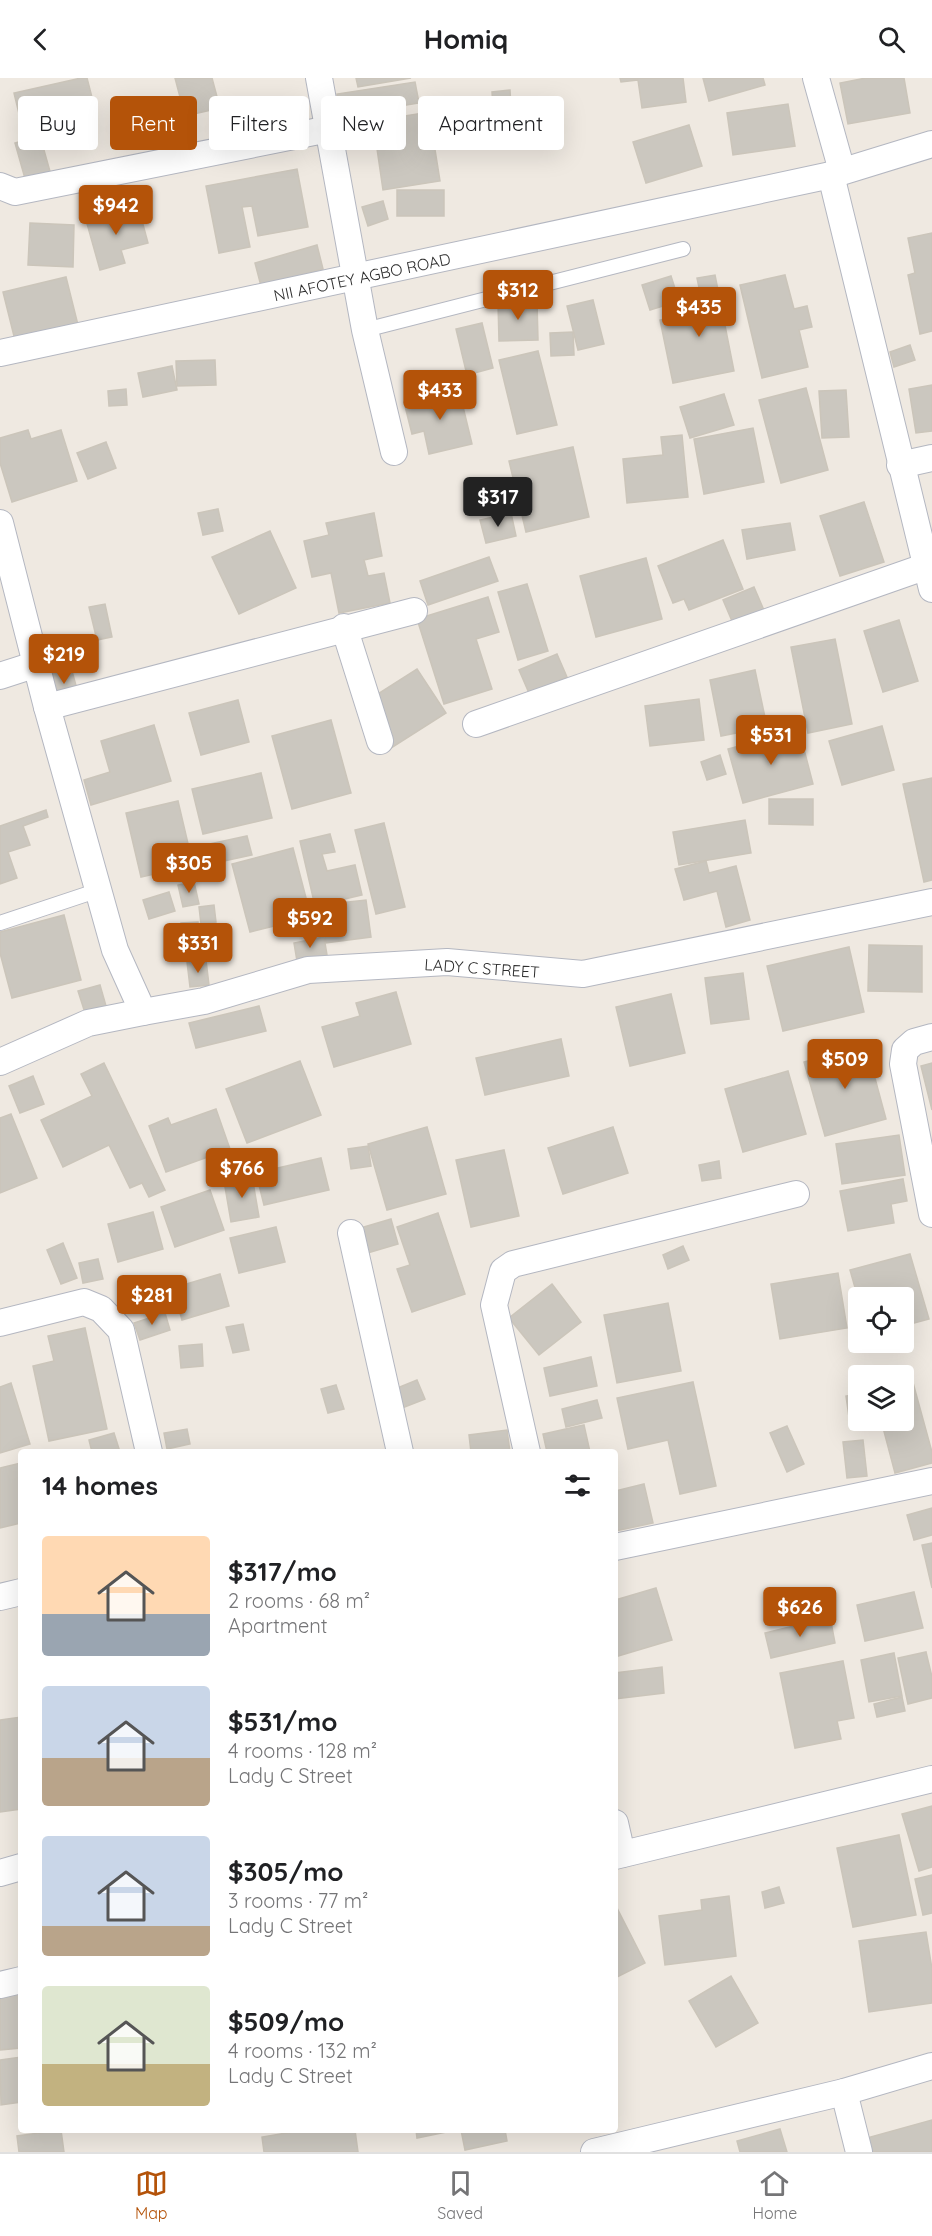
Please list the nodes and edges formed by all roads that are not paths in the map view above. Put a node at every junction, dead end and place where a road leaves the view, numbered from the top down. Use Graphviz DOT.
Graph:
graph roads {
  1 [pos="319,78"];
  2 [pos="816,78"];
  3 [pos="323,96"];
  4 [pos="321,131"];
  5 [pos="932,144"];
  6 [pos="333,150"];
  7 [pos="836,173"];
  8 [pos="0,186"];
  9 [pos="683,249"];
  10 [pos="355,279"];
  11 [pos="365,330"];
  12 [pos="0,353"];
  13 [pos="394,452"];
  14 [pos="932,458"];
  15 [pos="900,465"];
  16 [pos="0,523"];
  17 [pos="929,577"];
  18 [pos="414,611"];
  19 [pos="344,627"];
  20 [pos="38,664"];
  21 [pos="0,676"];
  22 [pos="47,707"];
  23 [pos="476,724"];
  24 [pos="380,741"];
  25 [pos="99,890"];
  26 [pos="932,902"];
  27 [pos="0,923"];
  28 [pos="143,1012"];
  29 [pos="932,1037"];
  30 [pos="0,1062"];
  31 [pos="796,1194"];
  32 [pos="932,1214"];
  33 [pos="351,1233"];
  34 [pos="0,1323"];
  35 [pos="148,1449"];
  36 [pos="399,1449"];
  37 [pos="526,1449"];
  38 [pos="932,1481"];
  39 [pos="618,1546"];
  40 [pos="18,1593"];
  41 [pos="0,1597"];
  42 [pos="932,1779"];
  43 [pos="618,1855"];
  44 [pos="18,1868"];
  45 [pos="0,1873"];
  46 [pos="18,1981"];
  47 [pos="0,1985"];
  48 [pos="932,2066"];
  49 [pos="843,2092"];
  50 [pos="594,2152"];
  51 [pos="859,2152"];
  1 -- 3 [label="street"];
  2 -- 7 [label="street"];
  4 -- 8 [label="street"];
  5 -- 7 [label="street, NII AFOTEY AGBO ROAD"];
  6 -- 10 [label="street"];
  7 -- 10 [label="street, NII AFOTEY AGBO ROAD"];
  7 -- 15 [label="street"];
  9 -- 11 [label="lane"];
  10 -- 11 [label="street"];
  10 -- 12 [label="street, NII AFOTEY AGBO ROAD"];
  11 -- 13 [label="street"];
  14 -- 15 [label="street"];
  15 -- 17 [label="street"];
  16 -- 20 [label="street"];
  17 -- 23 [label="street"];
  18 -- 19 [label="street"];
  19 -- 22 [label="street"];
  19 -- 24 [label="street"];
  20 -- 21 [label="street"];
  20 -- 22 [label="street"];
  22 -- 25 [label="street"];
  25 -- 27 [label="lane"];
  25 -- 28 [label="street"];
  26 -- 28 [label="street, LADY C STREET"];
  28 -- 30 [label="street, LADY C STREET"];
  29 -- 32 [label="street"];
  31 -- 37 [label="street"];
  33 -- 36 [label="street"];
  34 -- 35 [label="street"];
  38 -- 39 [label="street"];
  40 -- 41 [label="street"];
  42 -- 43 [label="street"];
  44 -- 45 [label="street"];
  46 -- 47 [label="street"];
  48 -- 49 [label="street"];
  49 -- 50 [label="street"];
  49 -- 51 [label="street"];
}
